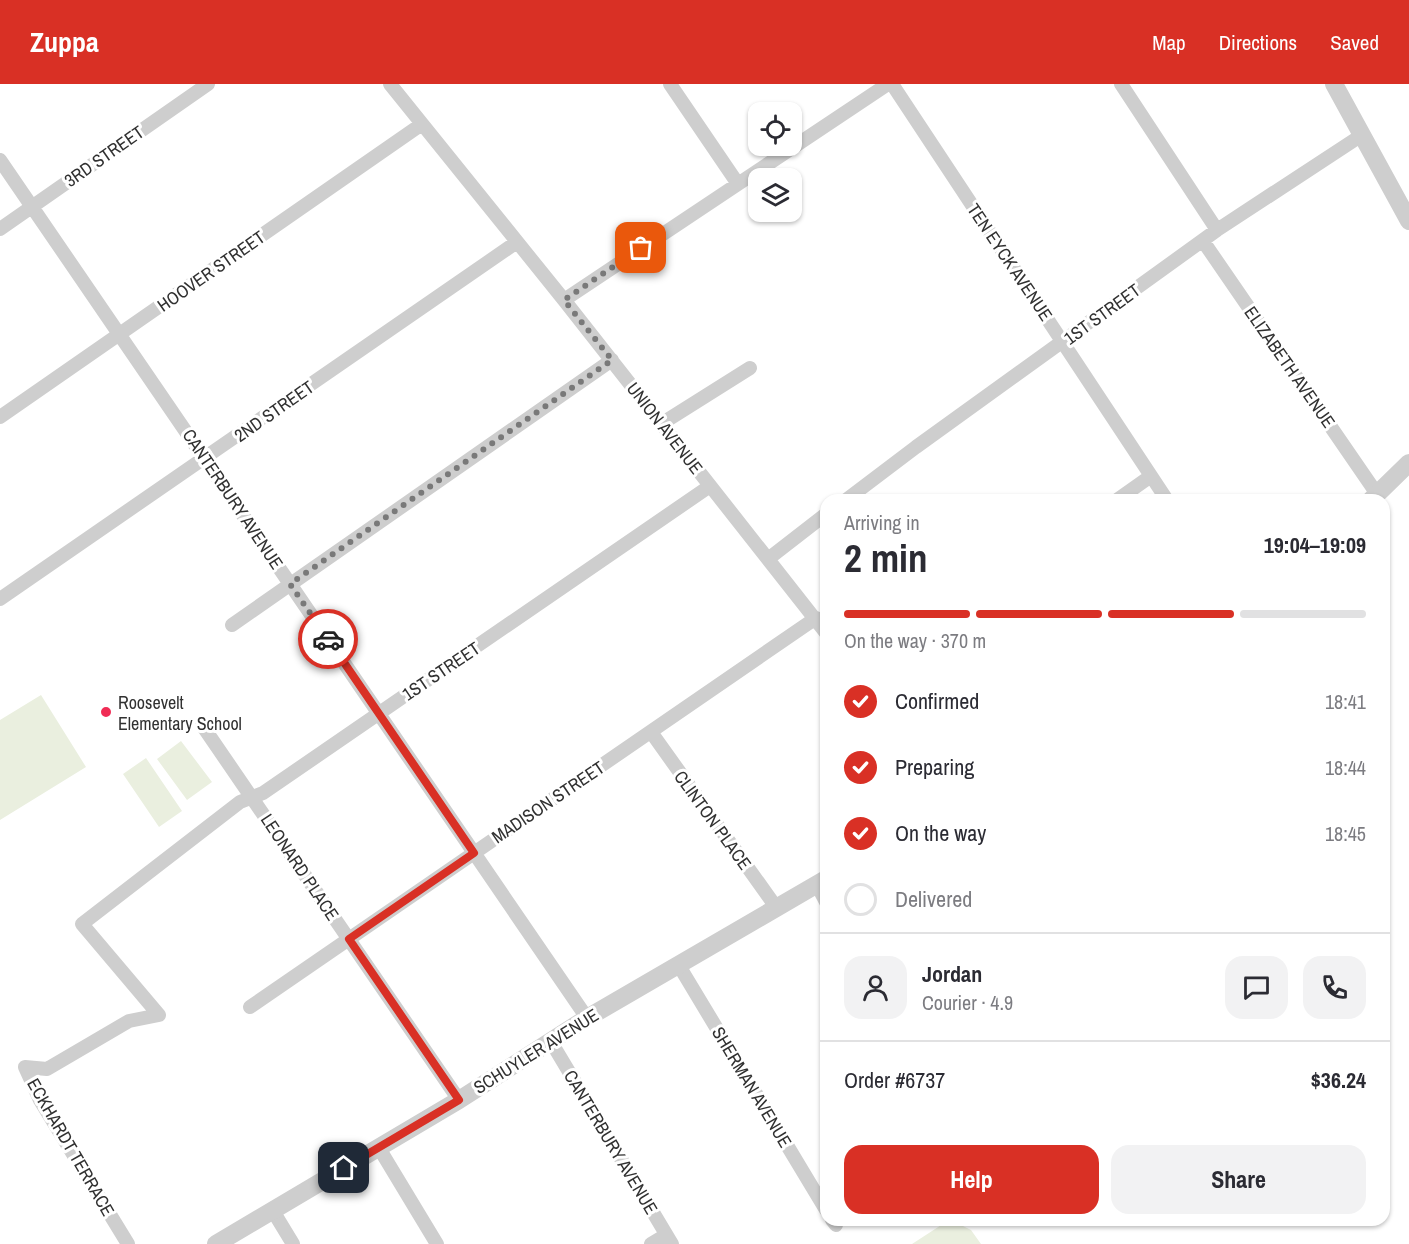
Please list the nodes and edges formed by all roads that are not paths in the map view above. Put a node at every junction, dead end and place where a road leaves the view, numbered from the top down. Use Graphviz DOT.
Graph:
graph roads {
  1 [pos="208,84"];
  2 [pos="390,84"];
  3 [pos="670,84"];
  4 [pos="890,84"];
  5 [pos="1121,84"];
  6 [pos="1334,84"];
  7 [pos="422,124"];
  8 [pos="1362,135"];
  9 [pos="0,160"];
  10 [pos="738,184"];
  11 [pos="32,206"];
  12 [pos="1409,221"];
  13 [pos="0,229"];
  14 [pos="1218,231"];
  15 [pos="1203,241"];
  16 [pos="517,242"];
  17 [pos="564,300"];
  18 [pos="120,334"];
  19 [pos="1063,342"];
  20 [pos="612,360"];
  21 [pos="750,368"];
  22 [pos="0,417"];
  23 [pos="661,424"];
  24 [pos="205,458"];
  25 [pos="1409,463"];
  26 [pos="1151,476"];
  27 [pos="710,486"];
  28 [pos="854,494"];
  29 [pos="1126,494"];
  30 [pos="1163,494"];
  31 [pos="1372,494"];
  32 [pos="1377,494"];
  33 [pos="820,519"];
  34 [pos="768,559"];
  35 [pos="290,584"];
  36 [pos="0,599"];
  37 [pos="816,618"];
  38 [pos="820,624"];
  39 [pos="232,625"];
  40 [pos="379,713"];
  41 [pos="202,724"];
  42 [pos="651,732"];
  43 [pos="252,798"];
  44 [pos="474,853"];
  45 [pos="172,855"];
  46 [pos="820,883"];
  47 [pos="776,907"];
  48 [pos="349,939"];
  49 [pos="678,964"];
  50 [pos="250,1007"];
  51 [pos="586,1018"];
  52 [pos="550,1040"];
  53 [pos="459,1100"];
  54 [pos="379,1148"];
  55 [pos="820,1200"];
  56 [pos="273,1211"];
  57 [pos="669,1239"];
  58 [pos="128,1244"];
  59 [pos="216,1244"];
  60 [pos="293,1244"];
  61 [pos="437,1244"];
  62 [pos="651,1244"];
  1 -- 11 [label="street, 3RD STREET"];
  2 -- 7 [label="street, UNION AVENUE"];
  3 -- 10 [label="street"];
  4 -- 10 [label="street"];
  4 -- 19 [label="street, TEN EYCK AVENUE"];
  5 -- 14 [label="street"];
  6 -- 8 [label="street"];
  7 -- 16 [label="street, UNION AVENUE"];
  7 -- 18 [label="street, HOOVER STREET"];
  8 -- 12 [label="street"];
  8 -- 14 [label="street, 1ST STREET"];
  9 -- 11 [label="street, CANTERBURY AVENUE"];
  10 -- 17 [label="street"];
  11 -- 13 [label="street, 3RD STREET"];
  11 -- 18 [label="street, CANTERBURY AVENUE"];
  14 -- 15 [label="street, 1ST STREET"];
  15 -- 19 [label="street, 1ST STREET"];
  15 -- 31 [label="street, ELIZABETH AVENUE"];
  16 -- 17 [label="street, UNION AVENUE"];
  16 -- 24 [label="street, 2ND STREET"];
  17 -- 20 [label="street, UNION AVENUE"];
  18 -- 22 [label="street, HOOVER STREET"];
  18 -- 24 [label="street, CANTERBURY AVENUE"];
  19 -- 26 [label="street, TEN EYCK AVENUE"];
  19 -- 28 [label="street, 1ST STREET"];
  20 -- 23 [label="street, UNION AVENUE"];
  20 -- 35 [label="street"];
  21 -- 23 [label="street"];
  23 -- 27 [label="street, UNION AVENUE"];
  24 -- 35 [label="street, CANTERBURY AVENUE"];
  24 -- 36 [label="street, 2ND STREET"];
  25 -- 32 [label="street"];
  26 -- 29 [label="street"];
  26 -- 30 [label="street, TEN EYCK AVENUE"];
  27 -- 34 [label="street, UNION AVENUE"];
  27 -- 40 [label="street, 1ST STREET"];
  33 -- 34 [label="street"];
  34 -- 37 [label="street, UNION AVENUE"];
  35 -- 39 [label="street"];
  35 -- 40 [label="street, CANTERBURY AVENUE"];
  37 -- 38 [label="street, UNION AVENUE"];
  37 -- 42 [label="street, MADISON STREET"];
  40 -- 43 [label="street, 1ST STREET"];
  40 -- 44 [label="street, CANTERBURY AVENUE"];
  41 -- 43 [label="street, LEONARD PLACE"];
  42 -- 44 [label="street, MADISON STREET"];
  42 -- 47 [label="street, CLINTON PLACE"];
  43 -- 45 [label="street, 1ST STREET"];
  43 -- 48 [label="street, LEONARD PLACE"];
  44 -- 48 [label="street, MADISON STREET"];
  44 -- 51 [label="street, CANTERBURY AVENUE"];
  45 -- 58 [label="street, ECKHARDT TERRACE"];
  46 -- 47 [label="street, SCHUYLER AVENUE"];
  47 -- 49 [label="street, SCHUYLER AVENUE"];
  48 -- 50 [label="street, MADISON STREET"];
  48 -- 53 [label="street, LEONARD PLACE"];
  49 -- 51 [label="street, SCHUYLER AVENUE"];
  49 -- 55 [label="street, SHERMAN AVENUE"];
  51 -- 52 [label="street, SCHUYLER AVENUE"];
  52 -- 53 [label="street, SCHUYLER AVENUE"];
  52 -- 57 [label="street, CANTERBURY AVENUE"];
  53 -- 54 [label="street, SCHUYLER AVENUE"];
  54 -- 56 [label="street, SCHUYLER AVENUE"];
  54 -- 61 [label="street"];
  56 -- 59 [label="street, SCHUYLER AVENUE"];
  56 -- 60 [label="street"];
  57 -- 62 [label="street"];
}
